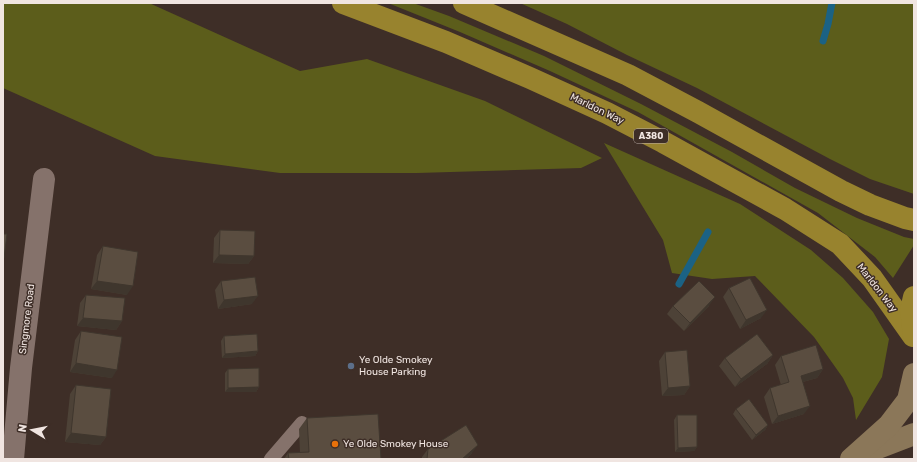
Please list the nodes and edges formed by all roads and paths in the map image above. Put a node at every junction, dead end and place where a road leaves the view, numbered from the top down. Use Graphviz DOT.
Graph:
graph roads {
  1 [pos="343,3"];
  2 [pos="464,3"];
  3 [pos="44,179"];
  4 [pos="914,220"];
  5 [pos="914,297"];
  6 [pos="914,337"];
  7 [pos="914,374"];
  8 [pos="302,423"];
  9 [pos="914,434"];
  10 [pos="852,458"];
  11 [pos="13,459"];
  12 [pos="271,459"];
  1 -- 6 [label="highway, Marldon Way / A380"];
  2 -- 4 [label="highway"];
  3 -- 11 [label="street, Singmore Road"];
  5 -- 6 [label="highway"];
  7 -- 10 [label="street"];
  8 -- 12 [label="lane"];
  9 -- 10 [label="street"];
}
